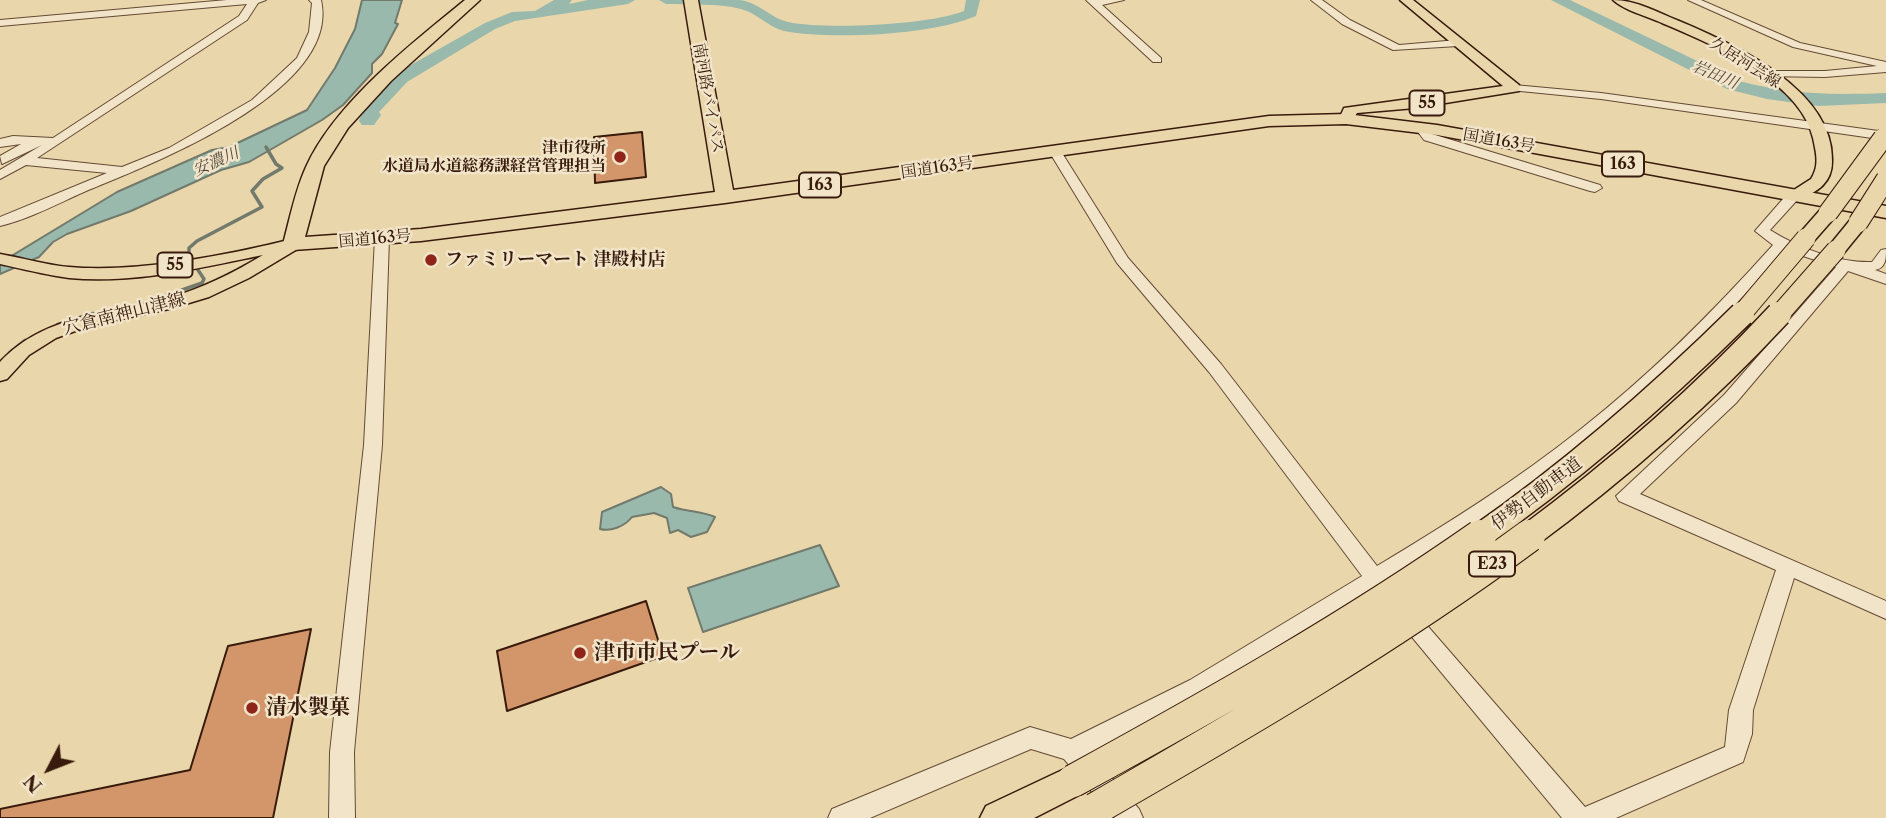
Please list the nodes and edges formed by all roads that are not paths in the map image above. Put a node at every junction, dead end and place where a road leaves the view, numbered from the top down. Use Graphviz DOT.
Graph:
graph roads {
  1 [pos="258,0"];
  2 [pos="314,0"];
  3 [pos="473,0"];
  4 [pos="691,0"];
  5 [pos="1119,0"];
  6 [pos="1316,0"];
  7 [pos="1406,0"];
  8 [pos="1619,0"];
  9 [pos="1693,0"];
  10 [pos="1093,1"];
  11 [pos="0,23"];
  12 [pos="1458,43"];
  13 [pos="1157,60"];
  14 [pos="1886,67"];
  15 [pos="1773,78"];
  16 [pos="1514,88"];
  17 [pos="1346,119"];
  18 [pos="1817,126"];
  19 [pos="1421,128"];
  20 [pos="1886,135"];
  21 [pos="36,141"];
  22 [pos="57,142"];
  23 [pos="0,143"];
  24 [pos="1056,152"];
  25 [pos="2,160"];
  26 [pos="25,161"];
  27 [pos="126,172"];
  28 [pos="0,175"];
  29 [pos="1886,179"];
  30 [pos="1595,188"];
  31 [pos="1794,195"];
  32 [pos="725,197"];
  33 [pos="1886,212"];
  34 [pos="0,222"];
  35 [pos="383,239"];
  36 [pos="1794,241"];
  37 [pos="293,244"];
  38 [pos="1886,253"];
  39 [pos="0,258"];
  40 [pos="1841,258"];
  41 [pos="1886,279"];
  42 [pos="0,374"];
  43 [pos="1787,567"];
  44 [pos="1374,578"];
  45 [pos="1886,610"];
  46 [pos="1073,766"];
  47 [pos="1086,813"];
  48 [pos="342,818"];
  49 [pos="841,818"];
  50 [pos="998,818"];
  51 [pos="1130,818"];
  52 [pos="1578,818"];
  53 [pos="1588,818"];
  1 -- 11 [label="street"];
  1 -- 22 [label="street"];
  2 -- 27 [label="street"];
  3 -- 37 [label="highway"];
  4 -- 32 [label="highway, 南河路バイパス"];
  5 -- 10 [label="street"];
  6 -- 12 [label="street"];
  7 -- 12 [label="main road"];
  8 -- 15 [label="main road, 久居河芸線"];
  9 -- 14 [label="street"];
  10 -- 13 [label="street"];
  12 -- 16 [label="main road"];
  14 -- 15 [label="street"];
  15 -- 18 [label="main road, 久居河芸線"];
  16 -- 17 [label="main road, 55"];
  16 -- 18 [label="street"];
  17 -- 19 [label="highway, 国道163号 / 163"];
  17 -- 24 [label="highway, 国道163号 / 163"];
  18 -- 20 [label="street"];
  18 -- 31 [label="main road, 久居河芸線"];
  19 -- 30 [label="street"];
  19 -- 31 [label="highway, 国道163号 / 163"];
  20 -- 36 [label="highway, 伊勢自動車道 / E23, bridge"];
  21 -- 22 [label="street"];
  21 -- 23 [label="street"];
  21 -- 25 [label="street"];
  22 -- 26 [label="street"];
  24 -- 32 [label="highway, 国道163号 / 163"];
  24 -- 44 [label="street"];
  26 -- 27 [label="street"];
  26 -- 28 [label="street"];
  27 -- 34 [label="street"];
  29 -- 40 [label="highway, 伊勢自動車道 / E23, bridge"];
  31 -- 33 [label="highway, 国道163号 / 163"];
  31 -- 36 [label="street"];
  32 -- 35 [label="highway, 国道163号 / 163"];
  35 -- 37 [label="highway, 国道163号 / 163"];
  35 -- 48 [label="street"];
  36 -- 40 [label="street"];
  36 -- 44 [label="street"];
  36 -- 46 [label="highway, 伊勢自動車道 / E23, bridge"];
  37 -- 39 [label="main road, 55"];
  37 -- 42 [label="main road, 穴倉南神山津線"];
  38 -- 40 [label="street"];
  40 -- 41 [label="street"];
  40 -- 43 [label="street"];
  40 -- 47 [label="highway, 伊勢自動車道 / E23, bridge"];
  43 -- 45 [label="street"];
  43 -- 53 [label="street"];
  44 -- 46 [label="street"];
  44 -- 52 [label="street"];
  46 -- 49 [label="street"];
  46 -- 50 [label="highway, 伊勢自動車道 / E23"];
  46 -- 51 [label="street"];
}
